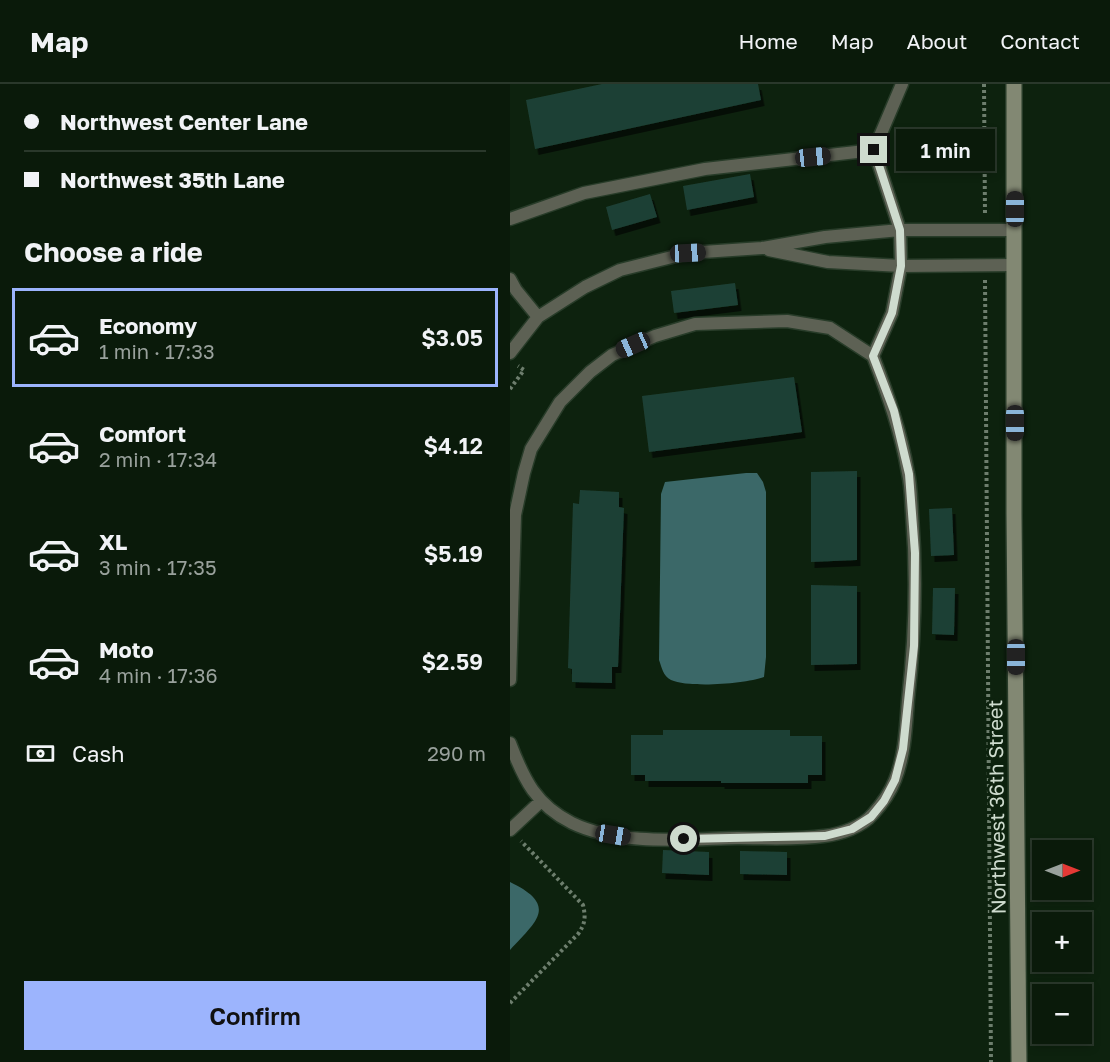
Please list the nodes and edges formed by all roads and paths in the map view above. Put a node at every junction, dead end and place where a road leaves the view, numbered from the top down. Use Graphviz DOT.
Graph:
graph roads {
  1 [pos="902,84"];
  2 [pos="984,84"];
  3 [pos="1014,84"];
  4 [pos="874,150"];
  5 [pos="510,219"];
  6 [pos="900,230"];
  7 [pos="1015,230"];
  8 [pos="985,231"];
  9 [pos="762,248"];
  10 [pos="985,264"];
  11 [pos="1015,264"];
  12 [pos="901,266"];
  13 [pos="510,279"];
  14 [pos="538,317"];
  15 [pos="510,353"];
  16 [pos="873,356"];
  17 [pos="524,370"];
  18 [pos="510,389"];
  19 [pos="510,680"];
  20 [pos="510,744"];
  21 [pos="540,802"];
  22 [pos="510,830"];
  23 [pos="510,1003"];
  24 [pos="992,1062"];
  25 [pos="1019,1062"];
  1 -- 4 [label="lane"];
  2 -- 8 [label="path"];
  3 -- 7 [label="main road, Northwest 36th Street"];
  4 -- 5 [label="lane"];
  4 -- 6 [label="lane"];
  6 -- 8 [label="lane"];
  6 -- 9 [label="lane"];
  6 -- 12 [label="lane"];
  7 -- 8 [label="lane"];
  7 -- 11 [label="main road, Northwest 36th Street"];
  9 -- 12 [label="lane"];
  9 -- 14 [label="lane"];
  10 -- 11 [label="lane"];
  10 -- 12 [label="lane"];
  10 -- 24 [label="path"];
  11 -- 25 [label="main road, Northwest 36th Street"];
  12 -- 16 [label="lane"];
  13 -- 14 [label="lane"];
  14 -- 15 [label="lane"];
  16 -- 19 [label="lane"];
  16 -- 21 [label="lane"];
  17 -- 18 [label="path"];
  20 -- 21 [label="lane"];
  21 -- 22 [label="lane"];
  22 -- 23 [label="path"];
}
